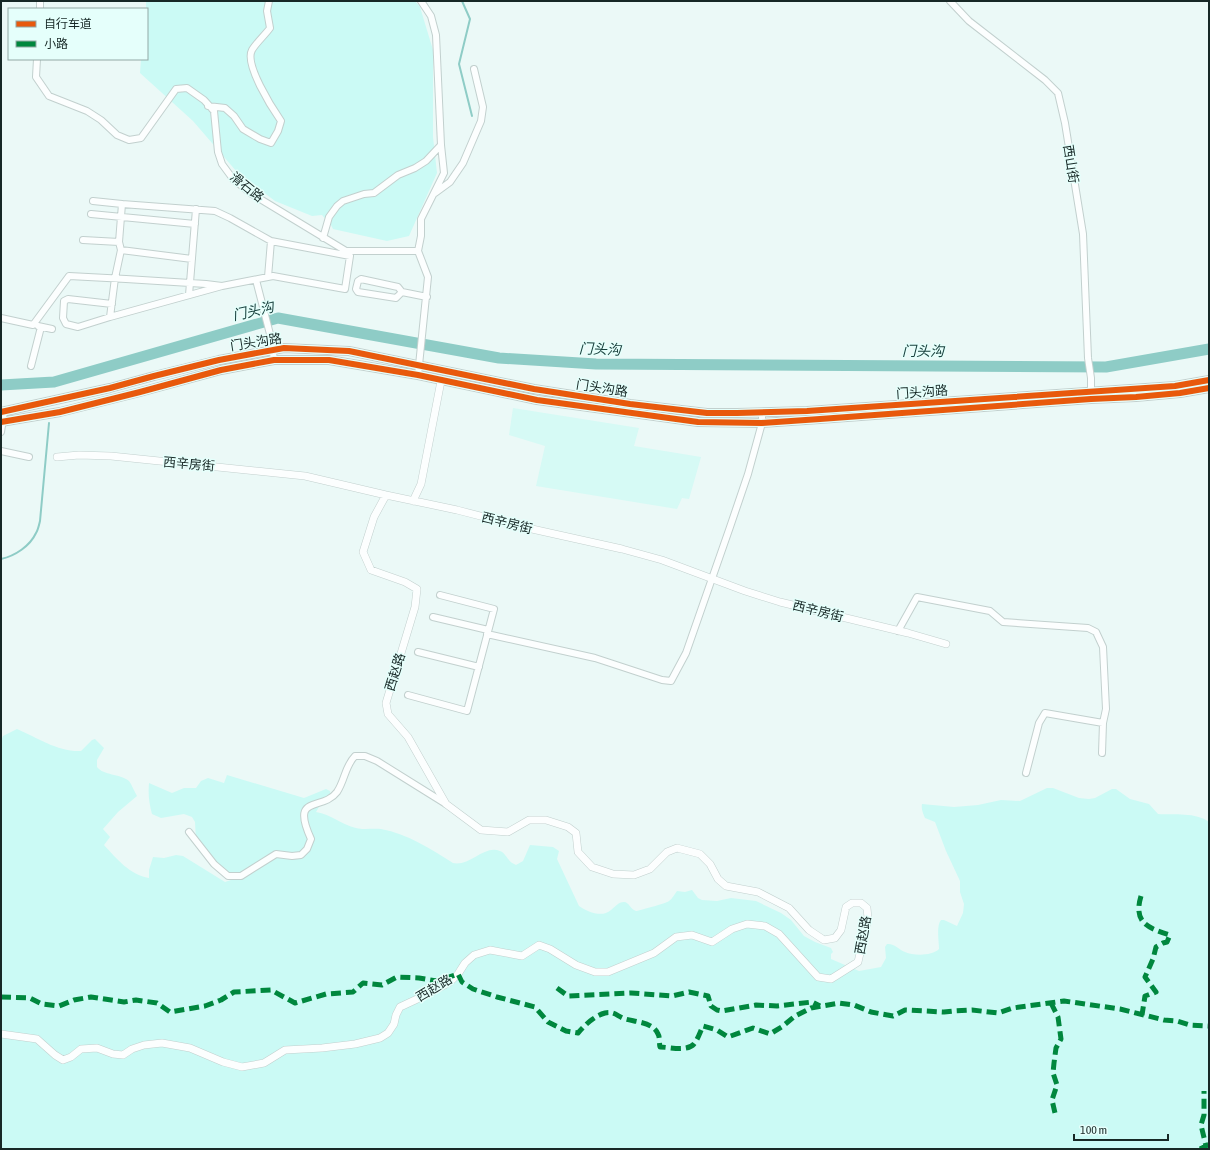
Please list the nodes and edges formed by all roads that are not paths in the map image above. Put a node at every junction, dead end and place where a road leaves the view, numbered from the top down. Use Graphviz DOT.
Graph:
graph roads {
  1 [pos="269,1"];
  2 [pos="421,1"];
  3 [pos="954,2"];
  4 [pos="37,60"];
  5 [pos="474,69"];
  6 [pos="208,106"];
  7 [pos="441,145"];
  8 [pos="435,193"];
  9 [pos="94,200"];
  10 [pos="122,204"];
  11 [pos="196,209"];
  12 [pos="91,214"];
  13 [pos="121,218"];
  14 [pos="195,224"];
  15 [pos="323,238"];
  16 [pos="83,240"];
  17 [pos="271,241"];
  18 [pos="119,242"];
  19 [pos="121,250"];
  20 [pos="418,251"];
  21 [pos="192,259"];
  22 [pos="268,277"];
  23 [pos="115,278"];
  24 [pos="256,280"];
  25 [pos="190,283"];
  26 [pos="222,286"];
  27 [pos="402,292"];
  28 [pos="189,295"];
  29 [pos="427,297"];
  30 [pos="112,304"];
  31 [pos="110,317"];
  32 [pos="1,318"];
  33 [pos="33,325"];
  34 [pos="41,327"];
  35 [pos="52,329"];
  36 [pos="273,350"];
  37 [pos="274,360"];
  38 [pos="31,366"];
  39 [pos="419,366"];
  40 [pos="418,375"];
  41 [pos="1209,380"];
  42 [pos="441,381"];
  43 [pos="1209,388"];
  44 [pos="1091,395"];
  45 [pos="2,412"];
  46 [pos="762,413"];
  47 [pos="2,422"];
  48 [pos="762,423"];
  49 [pos="1,432"];
  50 [pos="1,451"];
  51 [pos="30,457"];
  52 [pos="57,457"];
  53 [pos="386,495"];
  54 [pos="413,501"];
  55 [pos="712,578"];
  56 [pos="440,595"];
  57 [pos="433,617"];
  58 [pos="898,631"];
  59 [pos="488,632"];
  60 [pos="946,644"];
  61 [pos="418,652"];
  62 [pos="478,667"];
  63 [pos="408,695"];
  64 [pos="1103,723"];
  65 [pos="1102,753"];
  66 [pos="1026,774"];
  67 [pos="446,804"];
  68 [pos="188,832"];
  69 [pos="1,1034"];
  1 -- 6 [label="street"];
  2 -- 7 [label="street"];
  3 -- 44 [label="street, 西山街"];
  4 -- 6 [label="street, 滑石路"];
  5 -- 8 [label="street"];
  6 -- 15 [label="street, 滑石路"];
  7 -- 8 [label="street"];
  7 -- 15 [label="street"];
  8 -- 20 [label="street"];
  9 -- 10 [label="street"];
  10 -- 11 [label="street"];
  10 -- 13 [label="street"];
  11 -- 14 [label="street"];
  11 -- 17 [label="street"];
  12 -- 13 [label="street"];
  13 -- 14 [label="street"];
  13 -- 18 [label="street"];
  14 -- 21 [label="street"];
  15 -- 20 [label="street, 滑石路"];
  16 -- 18 [label="street"];
  17 -- 22 [label="street"];
  17 -- 22 [label="street"];
  18 -- 19 [label="street"];
  19 -- 21 [label="street"];
  19 -- 23 [label="street"];
  20 -- 29 [label="street"];
  21 -- 25 [label="street"];
  22 -- 24 [label="street"];
  23 -- 25 [label="street"];
  23 -- 30 [label="street"];
  23 -- 33 [label="street"];
  24 -- 26 [label="street"];
  24 -- 36 [label="street"];
  25 -- 26 [label="street"];
  25 -- 28 [label="street"];
  26 -- 28 [label="street"];
  27 -- 27 [label="street"];
  27 -- 29 [label="street"];
  28 -- 31 [label="street"];
  29 -- 39 [label="street"];
  30 -- 31 [label="street"];
  30 -- 31 [label="street"];
  32 -- 33 [label="street"];
  33 -- 34 [label="street"];
  34 -- 35 [label="street"];
  34 -- 38 [label="street"];
  36 -- 37 [label="street"];
  36 -- 39 [label="main road, 门头沟路"];
  36 -- 45 [label="main road, 门头沟路"];
  37 -- 40 [label="main road, 门头沟路"];
  37 -- 47 [label="main road, 门头沟路"];
  39 -- 40 [label="street"];
  39 -- 46 [label="main road, 门头沟路"];
  40 -- 42 [label="main road, 门头沟路"];
  41 -- 44 [label="main road, 门头沟路"];
  42 -- 48 [label="main road, 门头沟路"];
  42 -- 54 [label="street"];
  43 -- 44 [label="main road, 门头沟路"];
  44 -- 46 [label="main road, 门头沟路"];
  44 -- 48 [label="main road, 门头沟路"];
  45 -- 47 [label="street"];
  46 -- 48 [label="street"];
  47 -- 49 [label="street"];
  48 -- 55 [label="street"];
  50 -- 51 [label="street"];
  52 -- 53 [label="street, 西辛房街"];
  53 -- 54 [label="street, 西辛房街"];
  53 -- 67 [label="street, 西赵路"];
  54 -- 55 [label="street, 西辛房街"];
  55 -- 58 [label="street, 西辛房街"];
  55 -- 59 [label="street"];
  56 -- 59 [label="street"];
  57 -- 59 [label="street"];
  58 -- 60 [label="street, 西辛房街"];
  58 -- 64 [label="street"];
  59 -- 62 [label="street"];
  61 -- 62 [label="street"];
  62 -- 63 [label="street"];
  64 -- 65 [label="street"];
  64 -- 66 [label="street"];
  67 -- 68 [label="street"];
  67 -- 69 [label="street, 西赵路"];
}
